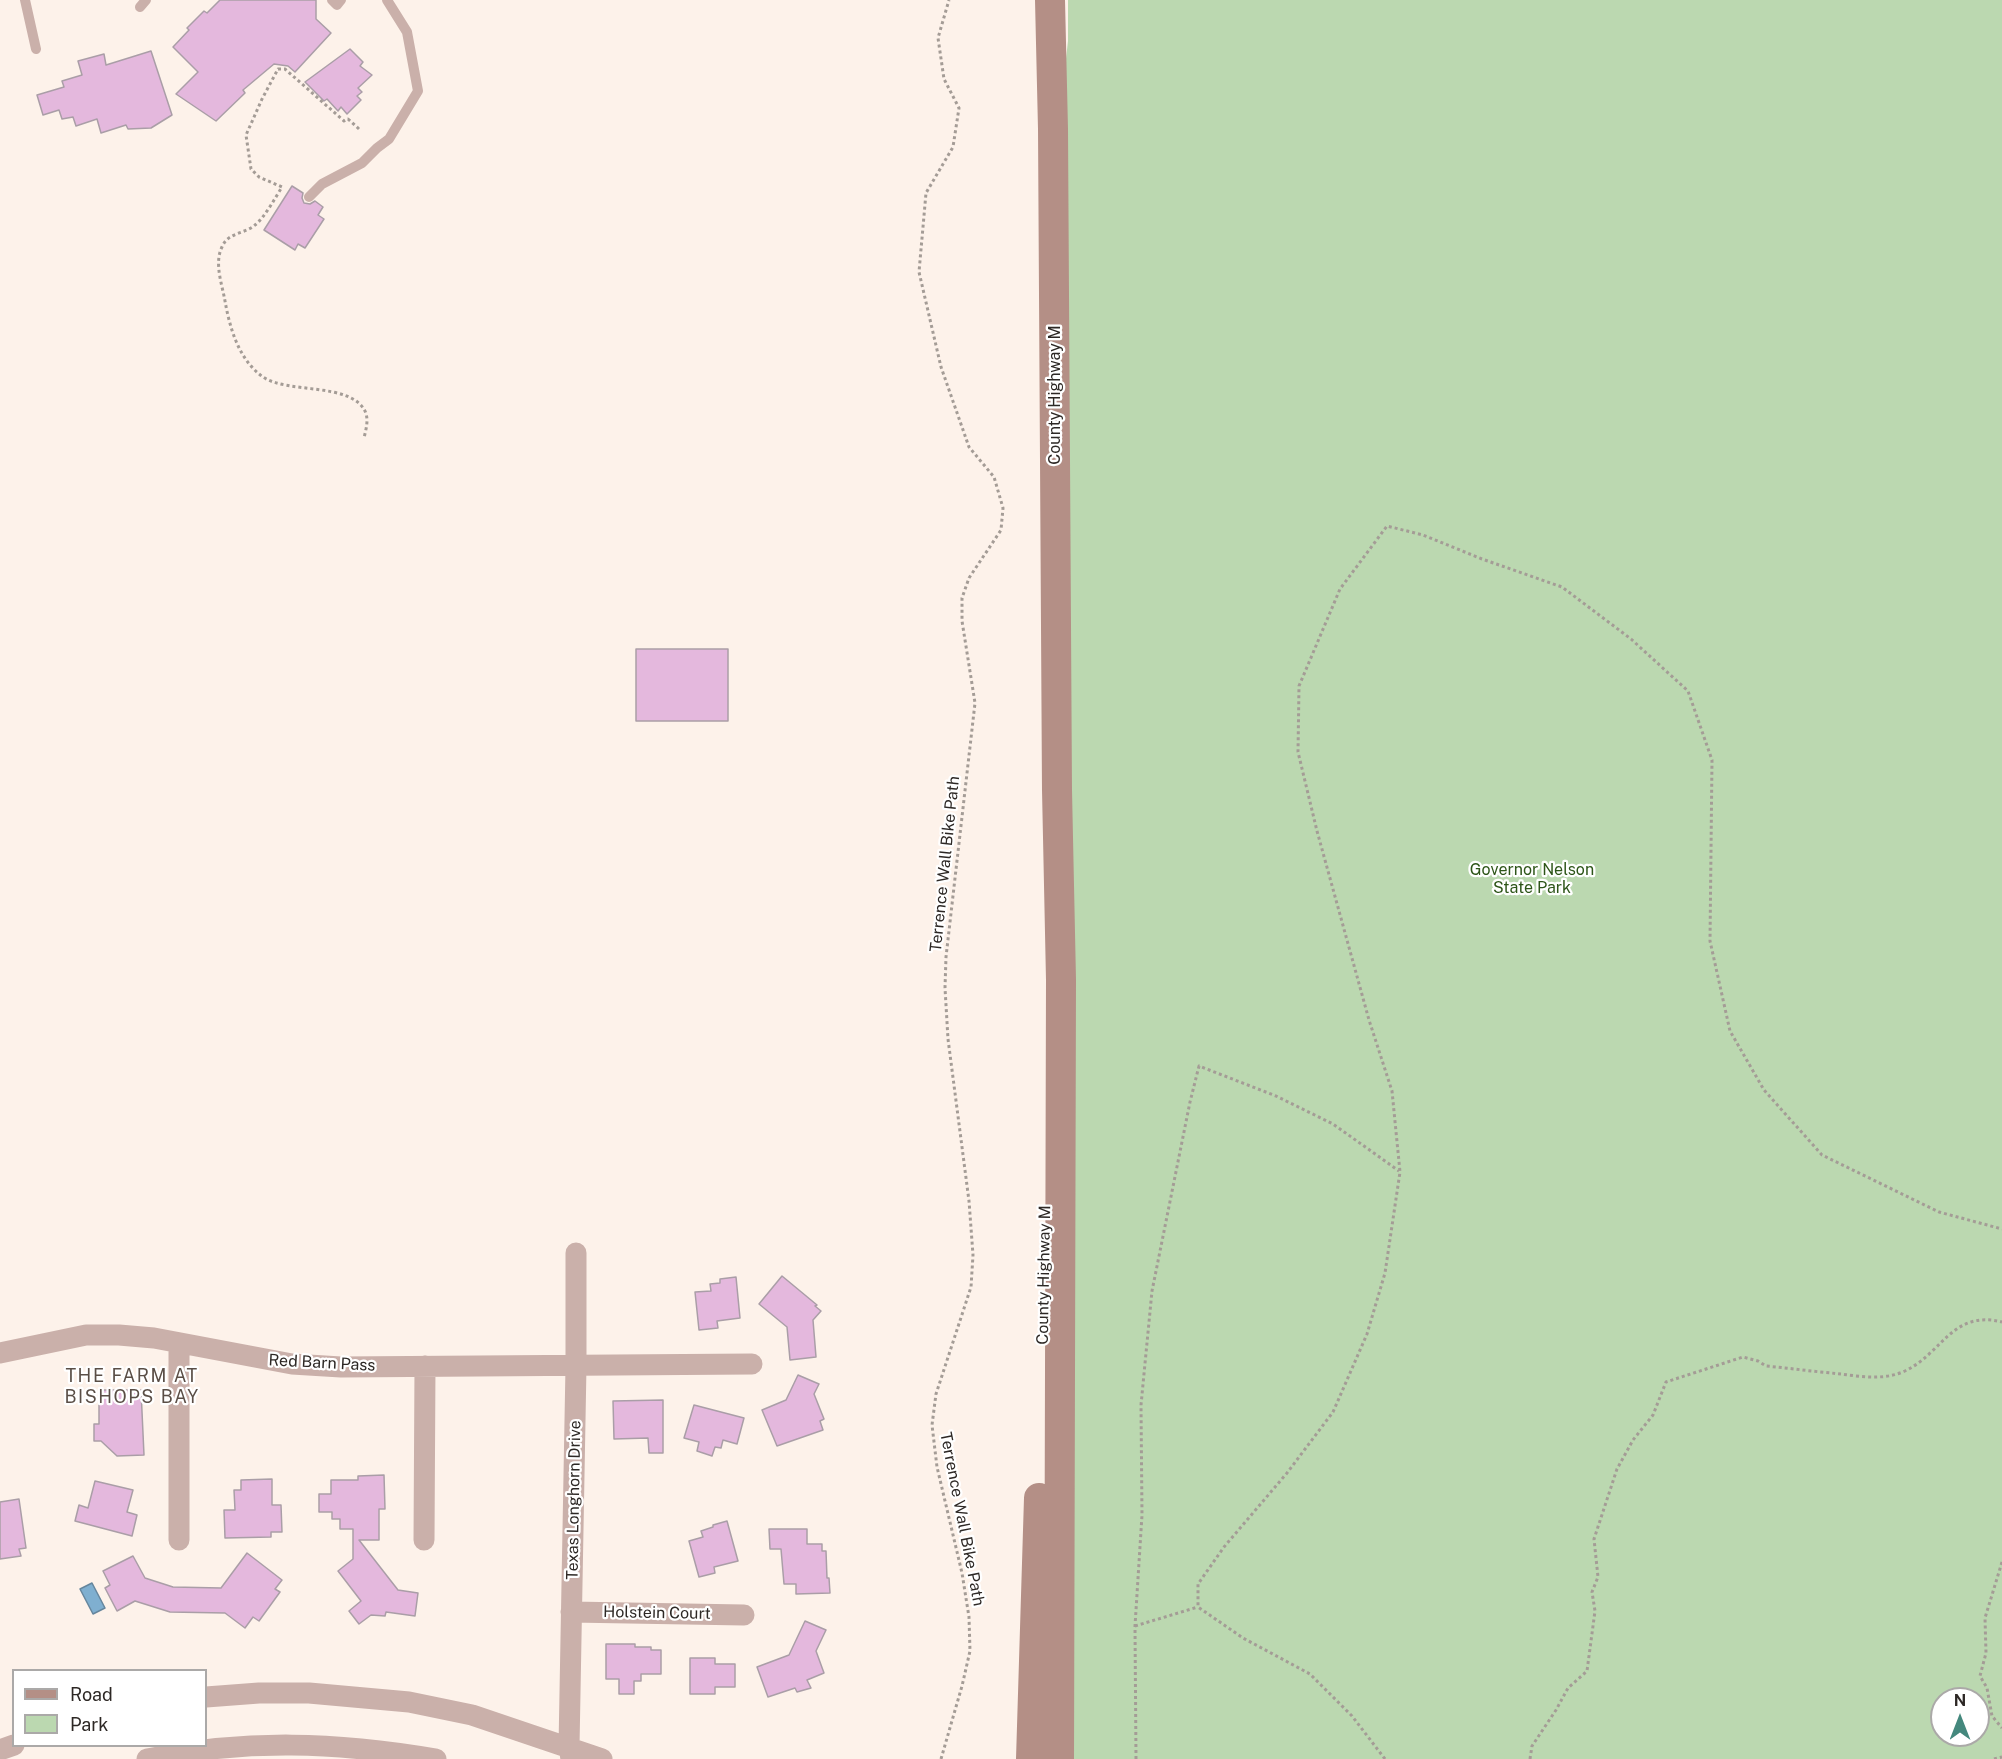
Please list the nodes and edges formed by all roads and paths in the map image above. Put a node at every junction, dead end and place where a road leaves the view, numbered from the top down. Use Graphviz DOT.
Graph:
graph roads {
  1 [pos="25,0"];
  2 [pos="332,0"];
  3 [pos="341,0"];
  4 [pos="387,0"];
  5 [pos="949,0"];
  6 [pos="1050,0"];
  7 [pos="36,49"];
  8 [pos="359,129"];
  9 [pos="309,197"];
  10 [pos="364,438"];
  11 [pos="1057,790"];
  12 [pos="1400,1172"];
  13 [pos="2002,1229"];
  14 [pos="576,1253"];
  15 [pos="2002,1322"];
  16 [pos="179,1343"];
  17 [pos="0,1353"];
  18 [pos="752,1364"];
  19 [pos="425,1366"];
  20 [pos="576,1366"];
  21 [pos="1039,1480"];
  22 [pos="179,1540"];
  23 [pos="424,1540"];
  24 [pos="2002,1562"];
  25 [pos="1198,1607"];
  26 [pos="571,1612"];
  27 [pos="744,1615"];
  28 [pos="1135,1626"];
  29 [pos="207,1698"];
  30 [pos="2002,1728"];
  31 [pos="570,1753"];
  32 [pos="2002,1757"];
  33 [pos="147,1759"];
  34 [pos="436,1759"];
  35 [pos="602,1759"];
  36 [pos="941,1759"];
  37 [pos="1014,1759"];
  38 [pos="1031,1759"];
  39 [pos="1059,1759"];
  40 [pos="1136,1759"];
  41 [pos="1385,1759"];
  42 [pos="1530,1759"];
  43 [pos="1994,1759"];
  1 -- 7 [label="lane"];
  2 -- 3 [label="lane"];
  4 -- 9 [label="lane"];
  5 -- 36 [label="path, Terrence Wall Bike Path"];
  6 -- 11 [label="main road, County Highway M"];
  8 -- 10 [label="path"];
  11 -- 21 [label="main road, County Highway M"];
  11 -- 39 [label="main road, County Highway M"];
  12 -- 13 [label="path"];
  12 -- 25 [label="path"];
  12 -- 28 [label="path"];
  14 -- 20 [label="street, Texas Longhorn Drive"];
  15 -- 42 [label="path"];
  16 -- 17 [label="street, Red Barn Pass"];
  16 -- 19 [label="street, Red Barn Pass"];
  16 -- 22 [label="street"];
  18 -- 20 [label="street, Red Barn Pass"];
  19 -- 20 [label="street, Red Barn Pass"];
  19 -- 23 [label="street"];
  20 -- 26 [label="street, Texas Longhorn Drive"];
  21 -- 37 [label="main road"];
  21 -- 38 [label="main road, County Highway M"];
  24 -- 30 [label="path"];
  25 -- 28 [label="path"];
  25 -- 41 [label="path"];
  26 -- 27 [label="street, Holstein Court"];
  26 -- 31 [label="street, Texas Longhorn Drive"];
  28 -- 40 [label="path"];
  29 -- 31 [label="street"];
  31 -- 35 [label="street"];
  32 -- 43 [label="path"];
  33 -- 34 [label="street"];
}
